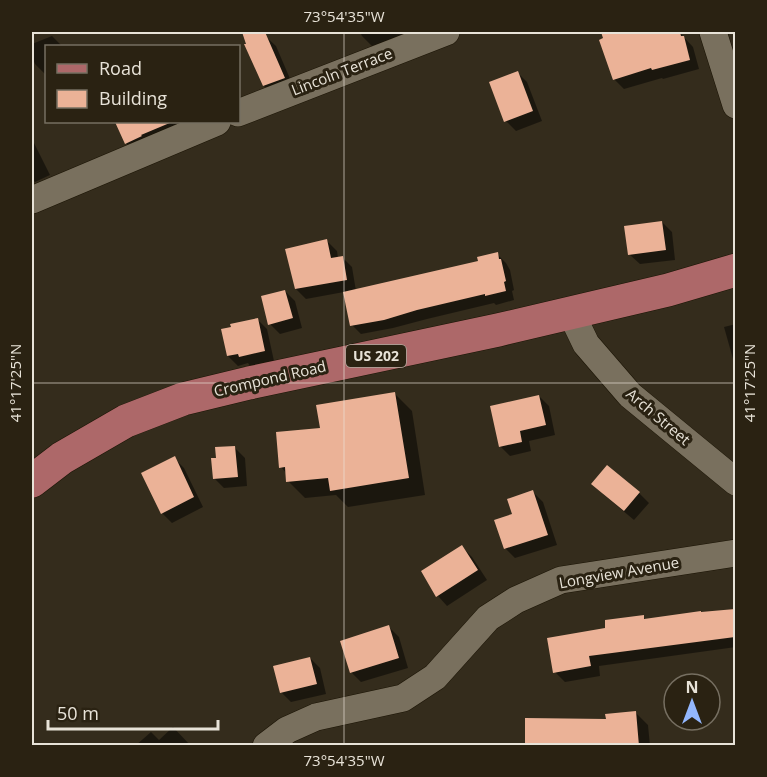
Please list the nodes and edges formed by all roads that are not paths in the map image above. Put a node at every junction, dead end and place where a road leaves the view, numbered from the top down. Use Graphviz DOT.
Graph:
graph roads {
  1 [pos="446,32"];
  2 [pos="713,32"];
  3 [pos="735,105"];
  4 [pos="240,112"];
  5 [pos="215,123"];
  6 [pos="32,200"];
  7 [pos="735,270"];
  8 [pos="571,313"];
  9 [pos="32,481"];
  10 [pos="735,482"];
  11 [pos="735,554"];
  12 [pos="266,746"];
  1 -- 4 [label="street, Lincoln Terrace"];
  2 -- 3 [label="street"];
  5 -- 6 [label="street"];
  7 -- 8 [label="main road, Crompond Road / US 202"];
  8 -- 9 [label="main road, Crompond Road / US 202"];
  8 -- 10 [label="street, Arch Street"];
  11 -- 12 [label="street, Longview Avenue"];
}
